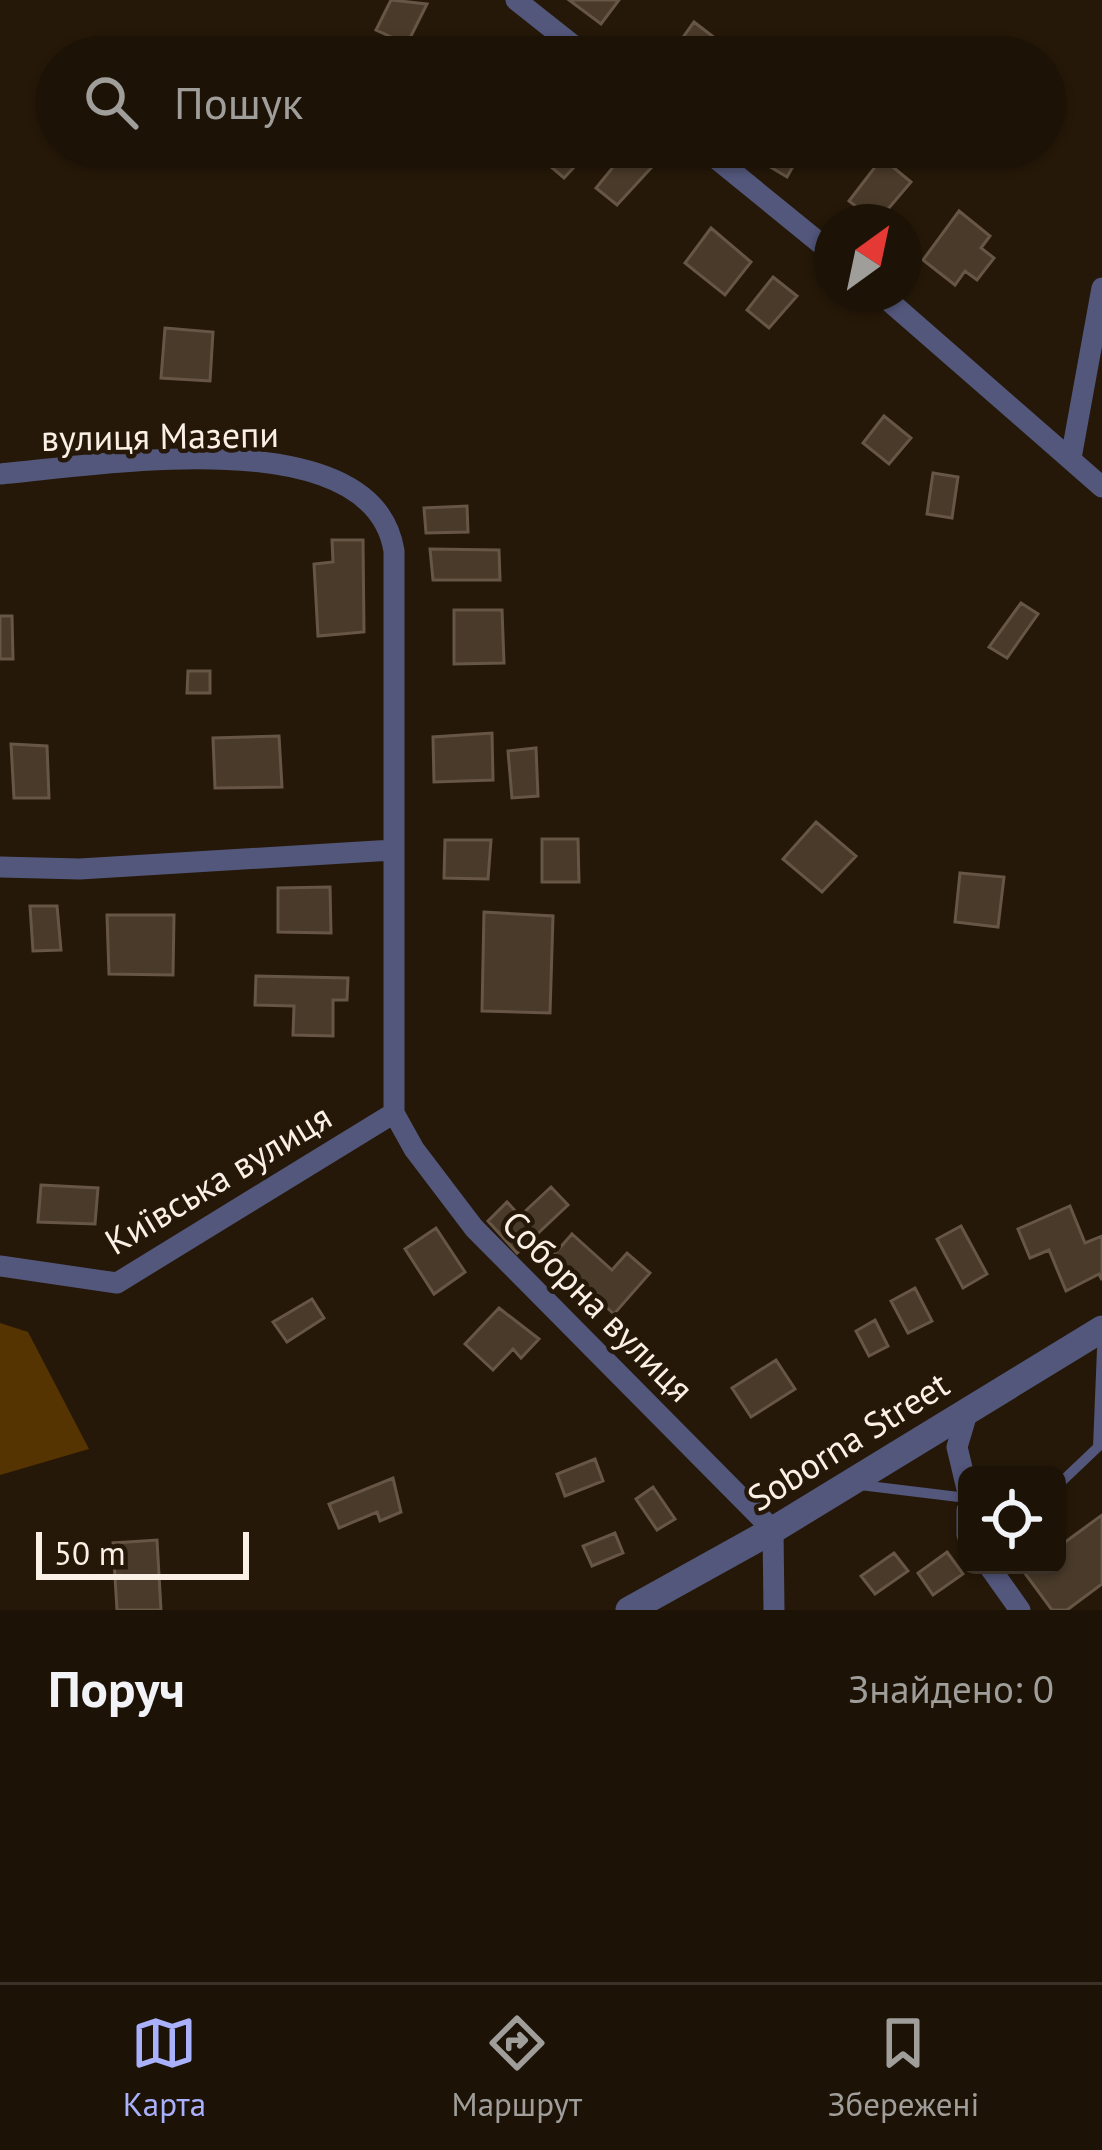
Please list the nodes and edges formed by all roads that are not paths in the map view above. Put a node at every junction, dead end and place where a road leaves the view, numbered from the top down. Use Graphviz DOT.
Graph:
graph roads {
  1 [pos="516,0"];
  2 [pos="561,36"];
  3 [pos="728,168"];
  4 [pos="814,238"];
  5 [pos="1102,288"];
  6 [pos="901,312"];
  7 [pos="1071,458"];
  8 [pos="0,474"];
  9 [pos="1102,487"];
  10 [pos="393,850"];
  11 [pos="0,867"];
  12 [pos="394,1113"];
  13 [pos="0,1266"];
  14 [pos="1102,1329"];
  15 [pos="1102,1349"];
  16 [pos="968,1409"];
  17 [pos="961,1466"];
  18 [pos="1066,1478"];
  19 [pos="845,1484"];
  20 [pos="958,1493"];
  21 [pos="773,1530"];
  22 [pos="994,1574"];
  23 [pos="628,1610"];
  24 [pos="774,1610"];
  25 [pos="1020,1610"];
  1 -- 2 [label="street"];
  3 -- 4 [label="street"];
  5 -- 7 [label="street"];
  6 -- 7 [label="street"];
  7 -- 9 [label="street"];
  8 -- 10 [label="street, вулиця Мазепи"];
  10 -- 11 [label="street"];
  10 -- 12 [label="street"];
  12 -- 13 [label="street, Київська вулиця"];
  12 -- 21 [label="street, Соборна вулиця"];
  14 -- 16 [label="street, Soborna Street"];
  15 -- 18 [label="lane"];
  16 -- 17 [label="street"];
  16 -- 19 [label="street, Soborna Street"];
  19 -- 20 [label="lane"];
  19 -- 21 [label="street, Soborna Street"];
  21 -- 23 [label="street, Soborna Street"];
  21 -- 24 [label="street"];
  22 -- 25 [label="street"];
}
